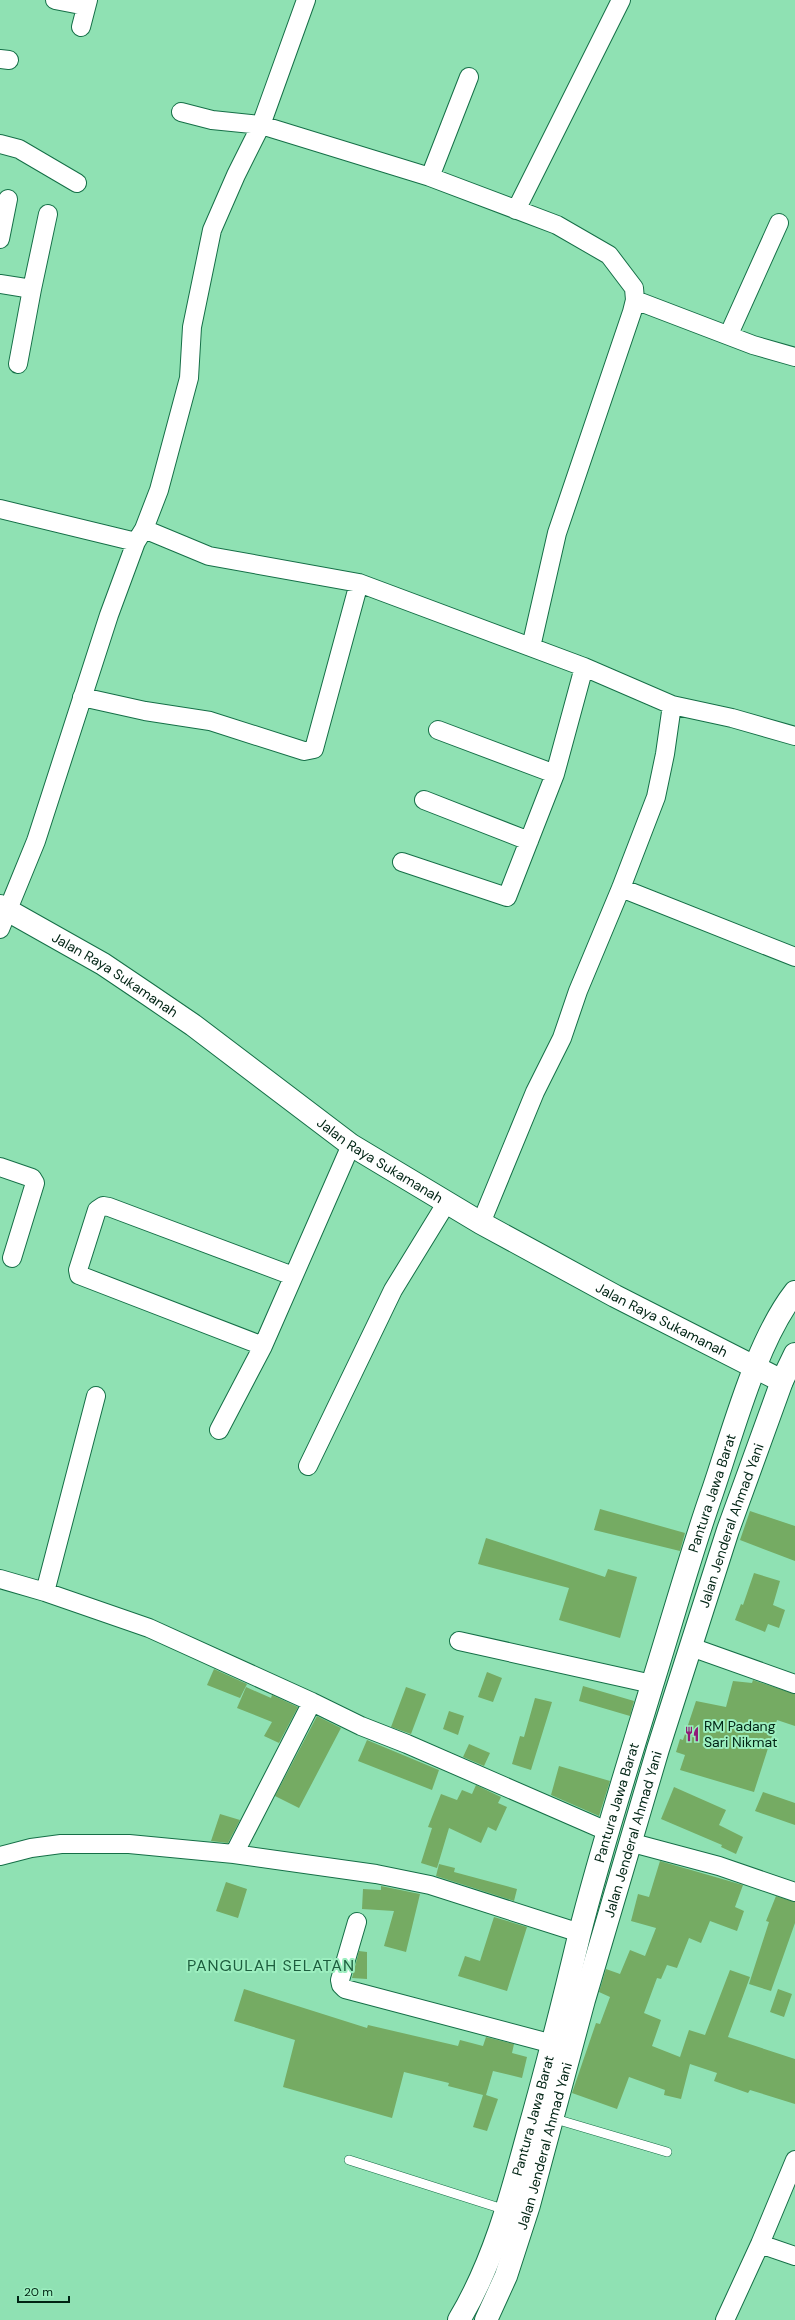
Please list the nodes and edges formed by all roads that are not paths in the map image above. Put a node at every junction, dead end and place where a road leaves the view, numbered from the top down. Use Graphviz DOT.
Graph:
graph roads {
  1 [pos="55,0"];
  2 [pos="306,0"];
  3 [pos="621,0"];
  4 [pos="87,3"];
  5 [pos="81,27"];
  6 [pos="468,77"];
  7 [pos="181,112"];
  8 [pos="261,125"];
  9 [pos="0,144"];
  10 [pos="430,177"];
  11 [pos="77,183"];
  12 [pos="8,199"];
  13 [pos="516,210"];
  14 [pos="48,214"];
  15 [pos="779,223"];
  16 [pos="0,239"];
  17 [pos="0,284"];
  18 [pos="32,289"];
  19 [pos="635,300"];
  20 [pos="728,334"];
  21 [pos="795,357"];
  22 [pos="18,364"];
  23 [pos="0,509"];
  24 [pos="140,535"];
  25 [pos="359,583"];
  26 [pos="531,647"];
  27 [pos="584,667"];
  28 [pos="82,697"];
  29 [pos="672,704"];
  30 [pos="438,730"];
  31 [pos="795,736"];
  32 [pos="555,774"];
  33 [pos="424,800"];
  34 [pos="529,841"];
  35 [pos="402,862"];
  36 [pos="621,888"];
  37 [pos="3,915"];
  38 [pos="795,957"];
  39 [pos="351,1145"];
  40 [pos="0,1167"];
  41 [pos="447,1202"];
  42 [pos="481,1223"];
  43 [pos="12,1258"];
  44 [pos="293,1276"];
  45 [pos="795,1292"];
  46 [pos="263,1346"];
  47 [pos="795,1354"];
  48 [pos="756,1368"];
  49 [pos="782,1381"];
  50 [pos="96,1396"];
  51 [pos="219,1430"];
  52 [pos="308,1466"];
  53 [pos="0,1579"];
  54 [pos="45,1592"];
  55 [pos="459,1641"];
  56 [pos="691,1647"];
  57 [pos="652,1684"];
  58 [pos="795,1684"];
  59 [pos="312,1702"];
  60 [pos="609,1832"];
  61 [pos="629,1842"];
  62 [pos="234,1854"];
  63 [pos="0,1856"];
  64 [pos="795,1892"];
  65 [pos="357,1922"];
  66 [pos="580,1933"];
  67 [pos="553,2044"];
  68 [pos="551,2118"];
  69 [pos="667,2152"];
  70 [pos="349,2160"];
  71 [pos="795,2160"];
  72 [pos="507,2211"];
  73 [pos="760,2244"];
  74 [pos="795,2256"];
  75 [pos="459,2320"];
  76 [pos="486,2320"];
  77 [pos="725,2320"];
  1 -- 4 [label="street"];
  2 -- 8 [label="street"];
  3 -- 13 [label="street"];
  4 -- 5 [label="street"];
  6 -- 10 [label="street"];
  7 -- 8 [label="street"];
  8 -- 10 [label="street"];
  8 -- 24 [label="street"];
  9 -- 11 [label="street"];
  10 -- 13 [label="street"];
  12 -- 16 [label="street"];
  13 -- 19 [label="street"];
  14 -- 18 [label="street"];
  15 -- 20 [label="street"];
  17 -- 18 [label="street"];
  18 -- 22 [label="street"];
  19 -- 20 [label="street"];
  19 -- 26 [label="street"];
  20 -- 21 [label="street"];
  23 -- 24 [label="street"];
  24 -- 25 [label="street"];
  24 -- 28 [label="street"];
  25 -- 26 [label="street"];
  25 -- 28 [label="street"];
  26 -- 27 [label="street"];
  27 -- 29 [label="street"];
  27 -- 32 [label="street"];
  28 -- 37 [label="street"];
  29 -- 31 [label="street"];
  29 -- 36 [label="street"];
  30 -- 32 [label="street"];
  32 -- 34 [label="street"];
  33 -- 34 [label="street"];
  34 -- 35 [label="street"];
  36 -- 38 [label="street"];
  36 -- 42 [label="street"];
  37 -- 39 [label="main road, Jalan Raya Sukamanah"];
  39 -- 41 [label="main road, Jalan Raya Sukamanah"];
  39 -- 44 [label="street"];
  40 -- 43 [label="street"];
  41 -- 42 [label="main road, Jalan Raya Sukamanah"];
  41 -- 52 [label="street"];
  42 -- 48 [label="main road, Jalan Raya Sukamanah"];
  44 -- 46 [label="street"];
  44 -- 46 [label="street"];
  45 -- 48 [label="main road, Pantura Jawa Barat"];
  46 -- 51 [label="street"];
  47 -- 49 [label="main road, Jalan Jenderal Ahmad Yani"];
  48 -- 49 [label="main road, Jalan Raya Sukamanah"];
  48 -- 57 [label="main road, Pantura Jawa Barat"];
  49 -- 56 [label="main road, Jalan Jenderal Ahmad Yani"];
  50 -- 54 [label="street"];
  53 -- 54 [label="street"];
  54 -- 59 [label="street"];
  55 -- 57 [label="street"];
  56 -- 58 [label="street"];
  56 -- 61 [label="main road, Jalan Jenderal Ahmad Yani"];
  57 -- 60 [label="main road, Pantura Jawa Barat"];
  59 -- 60 [label="street"];
  59 -- 62 [label="street"];
  60 -- 66 [label="main road, Pantura Jawa Barat"];
  61 -- 64 [label="street"];
  61 -- 68 [label="main road, Jalan Jenderal Ahmad Yani"];
  62 -- 63 [label="street"];
  62 -- 66 [label="street"];
  65 -- 67 [label="street"];
  66 -- 67 [label="main road, Pantura Jawa Barat"];
  67 -- 72 [label="main road, Pantura Jawa Barat"];
  68 -- 69 [label="lane"];
  68 -- 76 [label="main road, Jalan Jenderal Ahmad Yani"];
  70 -- 72 [label="lane"];
  71 -- 73 [label="street"];
  72 -- 75 [label="main road, Pantura Jawa Barat"];
  73 -- 74 [label="street"];
  73 -- 77 [label="street"];
}
